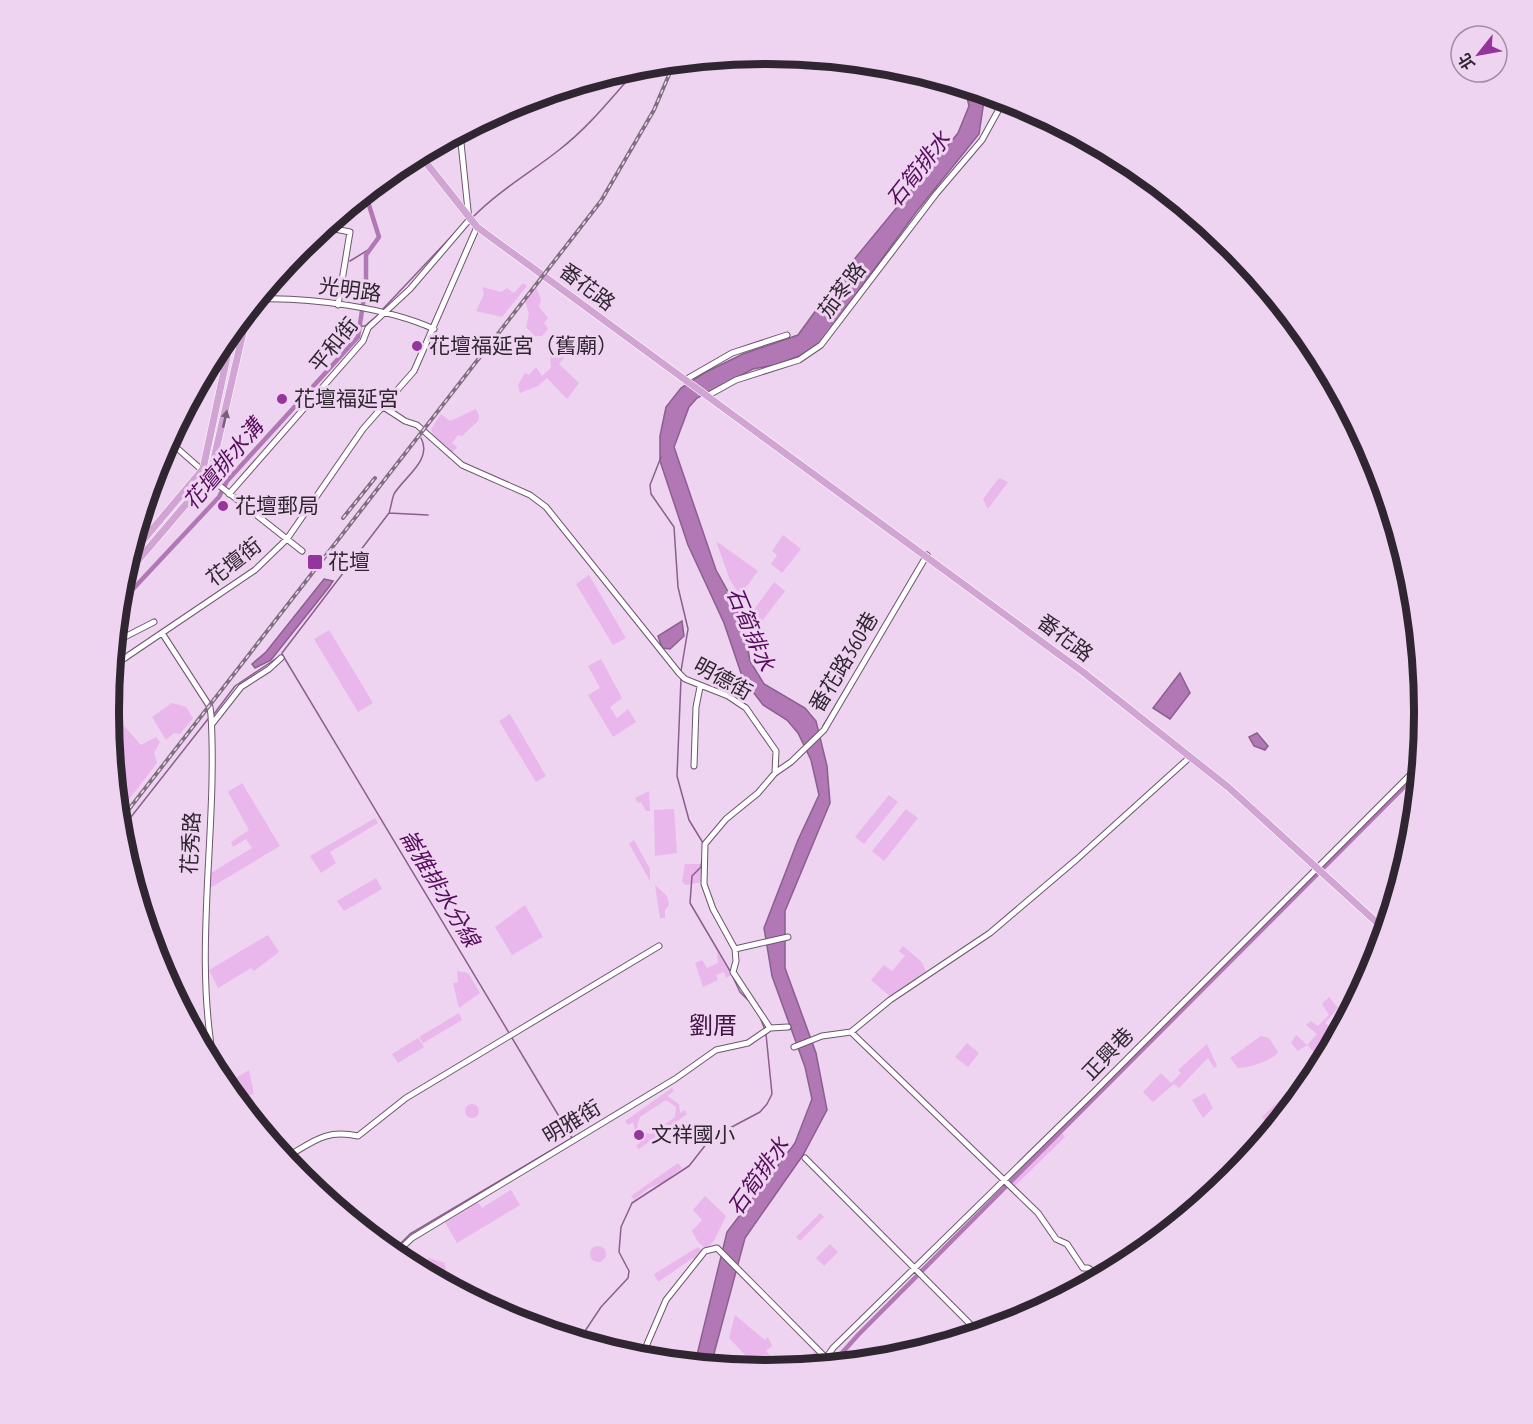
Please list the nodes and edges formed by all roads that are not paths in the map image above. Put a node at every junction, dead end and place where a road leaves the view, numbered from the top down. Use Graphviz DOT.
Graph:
graph roads {
  1 [pos="1000,108"];
  2 [pos="461,141"];
  3 [pos="425,162"];
  4 [pos="469,220"];
  5 [pos="477,227"];
  6 [pos="336,229"];
  7 [pos="268,299"];
  8 [pos="338,305"];
  9 [pos="387,312"];
  10 [pos="434,328"];
  11 [pos="243,331"];
  12 [pos="787,335"];
  13 [pos="228,352"];
  14 [pos="685,380"];
  15 [pos="707,396"];
  16 [pos="382,406"];
  17 [pos="176,447"];
  18 [pos="203,470"];
  19 [pos="210,476"];
  20 [pos="224,490"];
  21 [pos="287,539"];
  22 [pos="142,541"];
  23 [pos="302,551"];
  24 [pos="927,555"];
  25 [pos="137,562"];
  26 [pos="154,622"];
  27 [pos="162,633"];
  28 [pos="124,637"];
  29 [pos="281,658"];
  30 [pos="121,661"];
  31 [pos="700,687"];
  32 [pos="212,724"];
  33 [pos="1190,757"];
  34 [pos="694,766"];
  35 [pos="775,773"];
  36 [pos="1411,774"];
  37 [pos="1317,867"];
  38 [pos="1379,924"];
  39 [pos="788,937"];
  40 [pos="659,946"];
  41 [pos="735,949"];
  42 [pos="788,1027"];
  43 [pos="770,1028"];
  44 [pos="851,1032"];
  45 [pos="210,1042"];
  46 [pos="794,1047"];
  47 [pos="293,1153"];
  48 [pos="805,1158"];
  49 [pos="1003,1178"];
  50 [pos="403,1247"];
  51 [pos="914,1268"];
  52 [pos="1093,1271"];
  53 [pos="972,1326"];
  54 [pos="645,1348"];
  55 [pos="825,1356"];
  56 [pos="828,1356"];
  1 -- 15 [label="street, 茄苳路"];
  2 -- 4 [label="street"];
  3 -- 4 [label="main road, 番花路"];
  4 -- 5 [label="main road, 番花路"];
  4 -- 9 [label="street, 平和街"];
  5 -- 10 [label="street, 花壇街"];
  5 -- 14 [label="main road, 番花路"];
  6 -- 8 [label="street"];
  7 -- 8 [label="street, 光明路"];
  8 -- 9 [label="street, 光明路"];
  9 -- 10 [label="street, 光明路"];
  9 -- 20 [label="street, 平和街"];
  10 -- 16 [label="street, 花壇街"];
  19 -- 11 [label="main road, one-way"];
  12 -- 14 [label="street"];
  13 -- 18 [label="main road"];
  14 -- 15 [label="main road, 番花路"];
  15 -- 24 [label="main road, 番花路"];
  16 -- 21 [label="street, 花壇街"];
  16 -- 31 [label="street, 明德街"];
  17 -- 18 [label="street"];
  18 -- 19 [label="street"];
  18 -- 22 [label="main road"];
  19 -- 20 [label="street"];
  19 -- 25 [label="main road"];
  20 -- 21 [label="street"];
  21 -- 23 [label="street"];
  21 -- 27 [label="street, 花壇街"];
  24 -- 33 [label="main road, 番花路"];
  24 -- 35 [label="street, 番花路360巷"];
  26 -- 28 [label="street"];
  27 -- 30 [label="street, 花壇街"];
  27 -- 32 [label="street, 花秀路"];
  29 -- 32 [label="street"];
  31 -- 34 [label="street"];
  31 -- 35 [label="street, 明德街"];
  32 -- 45 [label="street, 花秀路"];
  33 -- 37 [label="main road, 番花路"];
  33 -- 44 [label="street"];
  35 -- 41 [label="street"];
  36 -- 37 [label="street, 正興巷"];
  37 -- 38 [label="main road, 番花路"];
  37 -- 49 [label="street, 正興巷"];
  39 -- 41 [label="street"];
  40 -- 47 [label="street"];
  41 -- 43 [label="street"];
  42 -- 43 [label="street"];
  43 -- 50 [label="street, 明雅街"];
  44 -- 46 [label="street"];
  44 -- 49 [label="street"];
  48 -- 51 [label="street"];
  49 -- 51 [label="street, 正興巷"];
  49 -- 52 [label="street"];
  51 -- 53 [label="street"];
  51 -- 56 [label="street, 正興巷"];
  54 -- 55 [label="street"];
}
